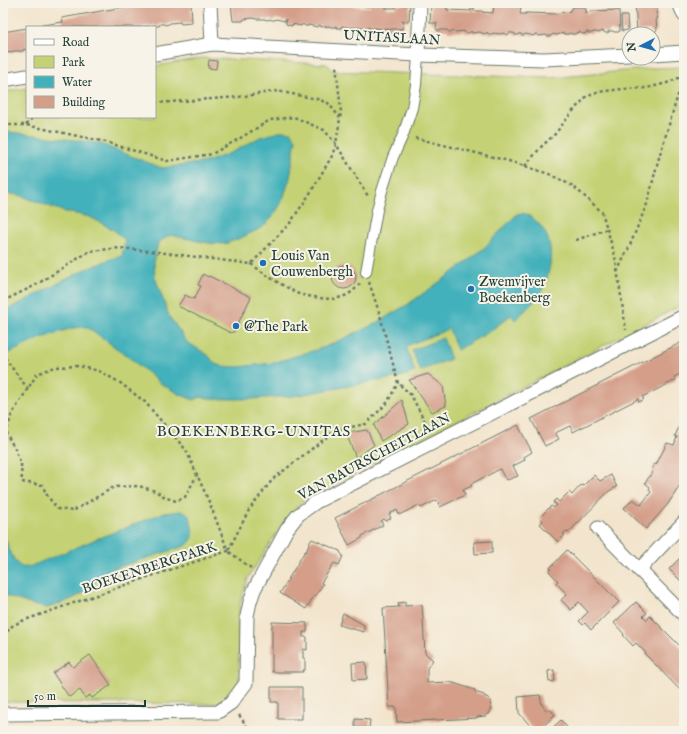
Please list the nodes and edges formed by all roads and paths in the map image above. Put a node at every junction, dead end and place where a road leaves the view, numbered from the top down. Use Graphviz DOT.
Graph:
graph roads {
  1 [pos="210,3"];
  2 [pos="420,3"];
  3 [pos="679,3"];
  4 [pos="684,16"];
  5 [pos="212,44"];
  6 [pos="334,50"];
  7 [pos="684,52"];
  8 [pos="661,53"];
  9 [pos="156,54"];
  10 [pos="418,55"];
  11 [pos="621,55"];
  12 [pos="684,75"];
  13 [pos="26,76"];
  14 [pos="3,80"];
  15 [pos="156,103"];
  16 [pos="32,118"];
  17 [pos="340,118"];
  18 [pos="3,125"];
  19 [pos="26,125"];
  20 [pos="403,135"];
  21 [pos="336,144"];
  22 [pos="525,166"];
  23 [pos="377,210"];
  24 [pos="607,229"];
  25 [pos="576,240"];
  26 [pos="251,264"];
  27 [pos="366,272"];
  28 [pos="617,272"];
  29 [pos="3,301"];
  30 [pos="684,316"];
  31 [pos="628,344"];
  32 [pos="3,352"];
  33 [pos="398,383"];
  34 [pos="28,389"];
  35 [pos="435,442"];
  36 [pos="197,475"];
  37 [pos="684,522"];
  38 [pos="598,528"];
  39 [pos="228,551"];
  40 [pos="639,570"];
  41 [pos="261,575"];
  42 [pos="684,615"];
  43 [pos="4,634"];
  44 [pos="231,703"];
  45 [pos="3,714"];
  46 [pos="246,731"];
  1 -- 5 [label="street"];
  2 -- 10 [label="street"];
  3 -- 4 [label="street"];
  5 -- 6 [label="street, UNITASLAAN"];
  5 -- 9 [label="street, UNITASLAAN"];
  6 -- 10 [label="street, UNITASLAAN"];
  6 -- 17 [label="path"];
  7 -- 8 [label="street"];
  10 -- 11 [label="street, UNITASLAAN"];
  10 -- 20 [label="street"];
  12 -- 22 [label="path"];
  12 -- 28 [label="path"];
  13 -- 14 [label="street"];
  15 -- 17 [label="path"];
  16 -- 19 [label="path"];
  17 -- 21 [label="path"];
  18 -- 19 [label="path"];
  19 -- 21 [label="path"];
  20 -- 22 [label="path"];
  20 -- 23 [label="street"];
  21 -- 23 [label="path"];
  21 -- 26 [label="path"];
  22 -- 24 [label="path"];
  23 -- 27 [label="street"];
  24 -- 25 [label="path"];
  24 -- 28 [label="path"];
  26 -- 27 [label="path"];
  26 -- 29 [label="path"];
  27 -- 33 [label="path"];
  28 -- 31 [label="path"];
  30 -- 31 [label="street, VAN BAURSCHEITLAAN"];
  31 -- 35 [label="street, VAN BAURSCHEITLAAN"];
  32 -- 34 [label="path"];
  33 -- 35 [label="path"];
  33 -- 39 [label="path"];
  34 -- 36 [label="path, BOEKENBERGPARK"];
  34 -- 36 [label="path, BOEKENBERGPARK"];
  35 -- 41 [label="street, VAN BAURSCHEITLAAN"];
  36 -- 39 [label="path, BOEKENBERGPARK"];
  37 -- 40 [label="street"];
  38 -- 40 [label="street"];
  39 -- 41 [label="path"];
  39 -- 43 [label="path, BOEKENBERGPARK"];
  40 -- 42 [label="street"];
  41 -- 44 [label="street, VAN BAURSCHEITLAAN"];
  44 -- 45 [label="street, VAN BAURSCHEITLAAN"];
  44 -- 46 [label="path"];
}
